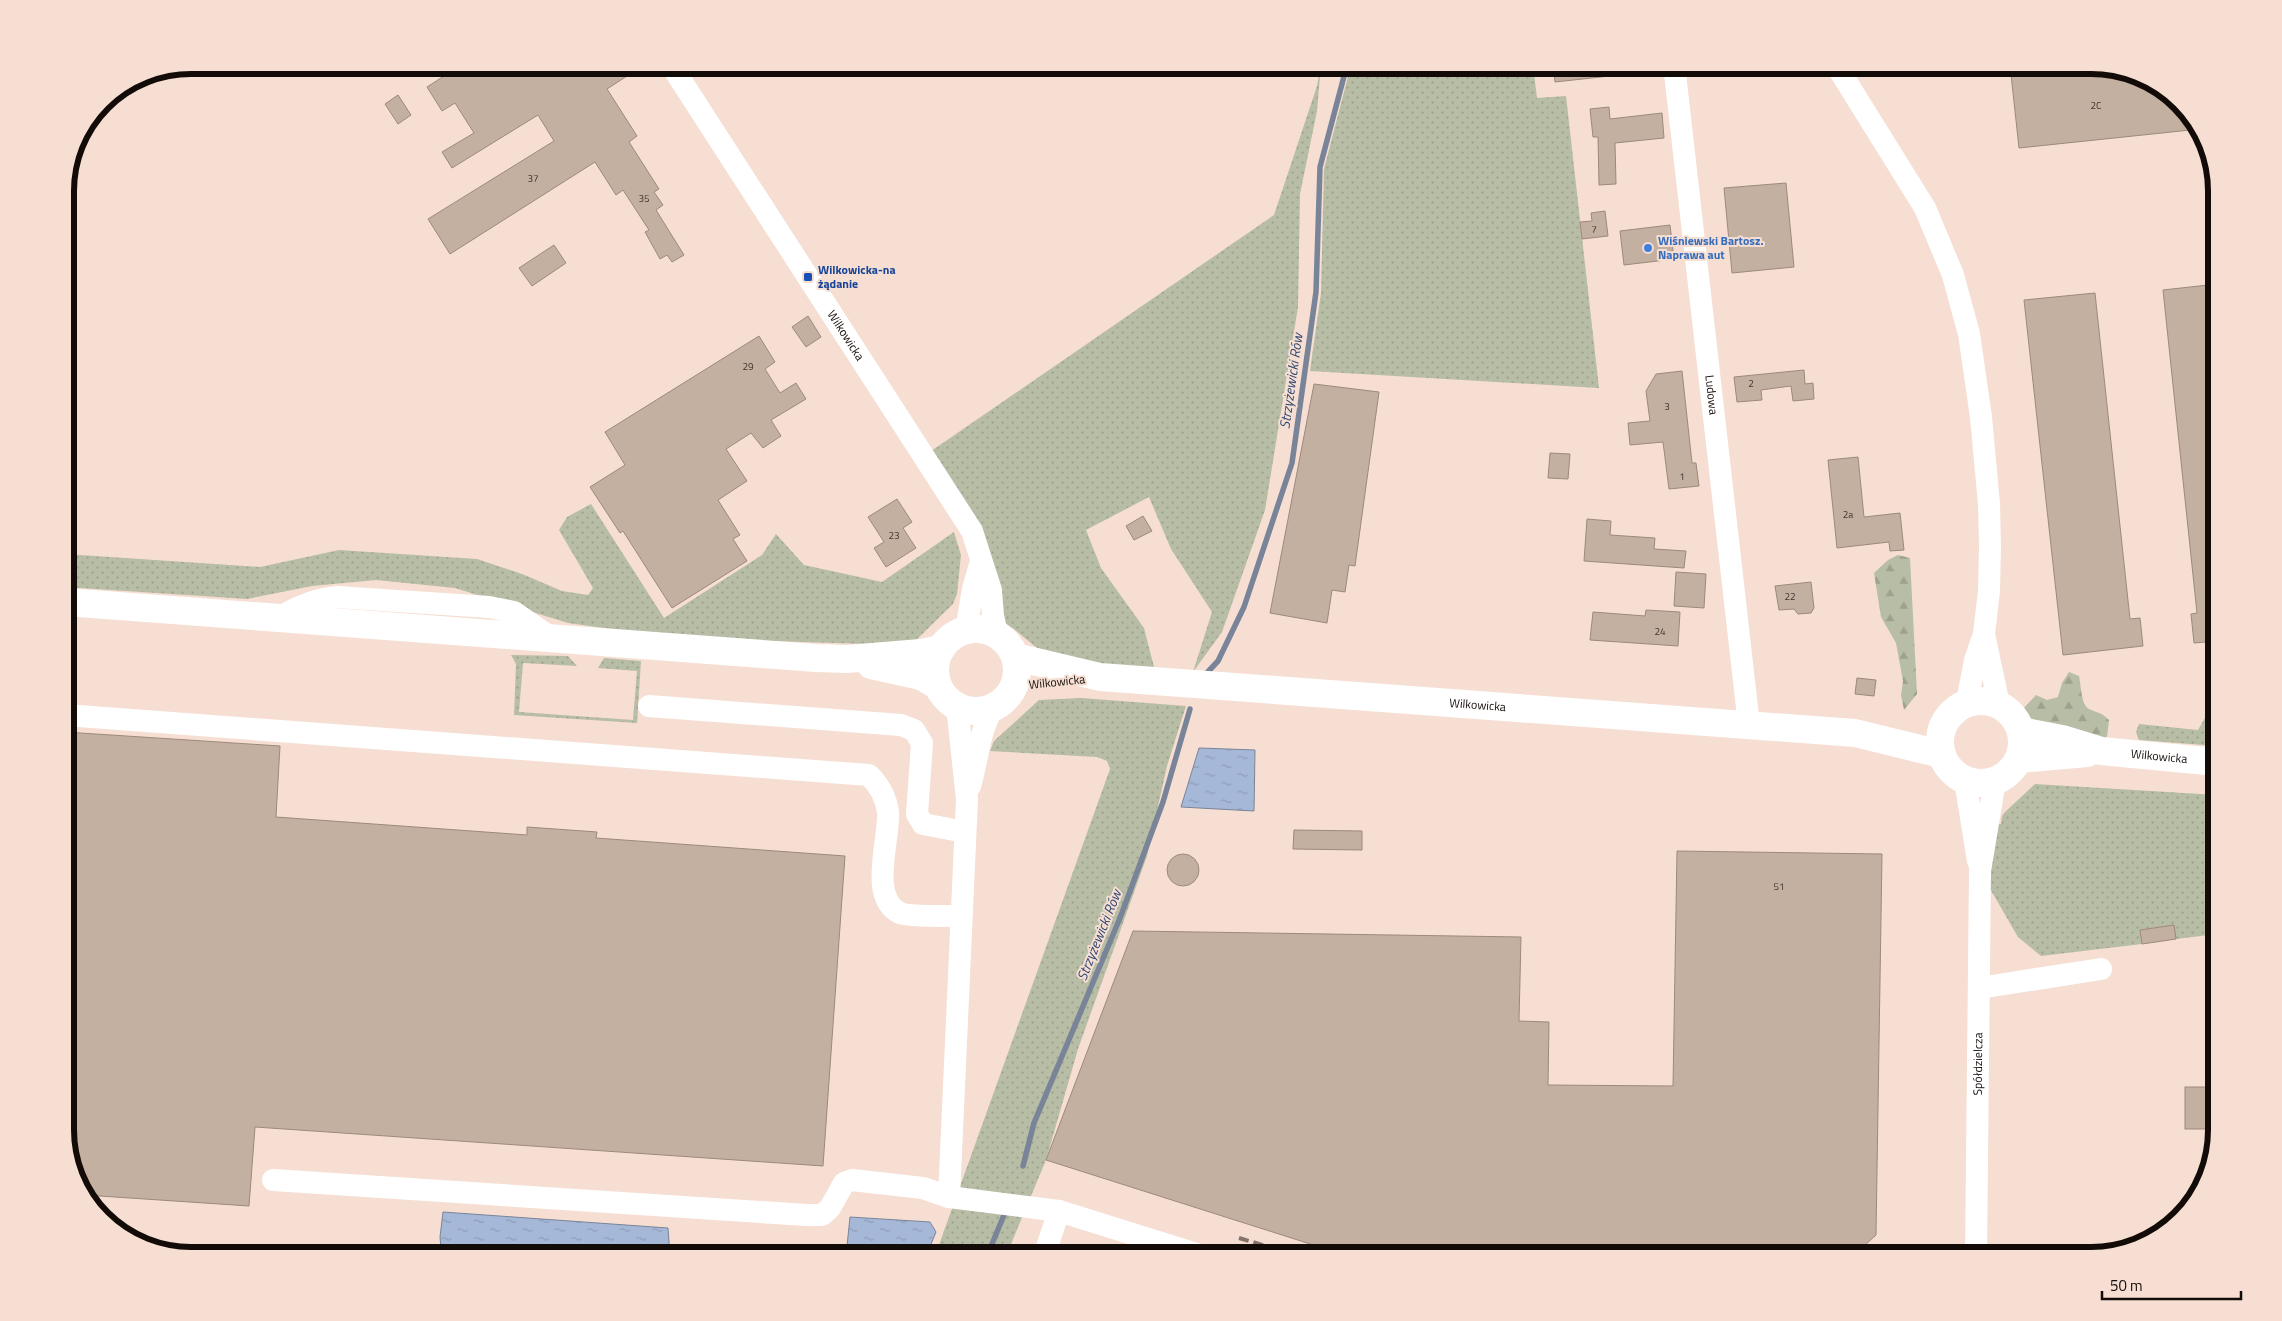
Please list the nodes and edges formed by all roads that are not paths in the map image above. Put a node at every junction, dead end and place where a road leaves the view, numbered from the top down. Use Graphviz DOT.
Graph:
graph roads {
  1 [pos="677,74"];
  2 [pos="1675,74"];
  3 [pos="1842,74"];
  4 [pos="981,561"];
  5 [pos="74,603"];
  6 [pos="966,630"];
  7 [pos="997,634"];
  8 [pos="1984,634"];
  9 [pos="941,649"];
  10 [pos="1016,657"];
  11 [pos="848,659"];
  12 [pos="1100,677"];
  13 [pos="938,686"];
  14 [pos="1014,687"];
  15 [pos="1967,702"];
  16 [pos="1999,704"];
  17 [pos="649,706"];
  18 [pos="957,706"];
  19 [pos="993,708"];
  20 [pos="74,716"];
  21 [pos="1943,724"];
  22 [pos="1749,725"];
  23 [pos="2021,731"];
  24 [pos="1855,733"];
  25 [pos="2101,751"];
  26 [pos="1941,754"];
  27 [pos="2019,759"];
  28 [pos="2208,761"];
  29 [pos="1965,780"];
  30 [pos="1995,781"];
  31 [pos="966,799"];
  32 [pos="965,832"];
  33 [pos="1980,872"];
  34 [pos="961,916"];
  35 [pos="2101,969"];
  36 [pos="1978,988"];
  37 [pos="272,1180"];
  38 [pos="950,1197"];
  39 [pos="1059,1211"];
  40 [pos="1047,1247"];
  41 [pos="1174,1247"];
  42 [pos="1976,1247"];
  1 -- 4 [label="street, Wilkowicka"];
  2 -- 22 [label="street, Ludowa"];
  3 -- 8 [label="street"];
  4 -- 6 [label="street"];
  4 -- 7 [label="street, Wilkowicka"];
  5 -- 11 [label="main road"];
  6 -- 7 [label="main road"];
  6 -- 9 [label="main road"];
  7 -- 10 [label="main road"];
  8 -- 15 [label="street"];
  8 -- 16 [label="street"];
  9 -- 11 [label="main road"];
  9 -- 13 [label="main road"];
  10 -- 12 [label="main road, Wilkowicka"];
  10 -- 14 [label="main road"];
  11 -- 13 [label="main road"];
  12 -- 14 [label="main road, Wilkowicka"];
  12 -- 22 [label="main road, Wilkowicka"];
  13 -- 18 [label="main road"];
  14 -- 19 [label="main road"];
  15 -- 16 [label="main road"];
  15 -- 21 [label="main road"];
  16 -- 23 [label="main road"];
  17 -- 32 [label="street"];
  18 -- 19 [label="main road"];
  18 -- 31 [label="street"];
  19 -- 31 [label="street"];
  20 -- 34 [label="street"];
  21 -- 24 [label="main road, Wilkowicka"];
  21 -- 26 [label="main road"];
  22 -- 24 [label="main road, Wilkowicka"];
  23 -- 25 [label="main road, Wilkowicka"];
  23 -- 27 [label="main road"];
  24 -- 26 [label="main road, Wilkowicka"];
  25 -- 27 [label="main road, Wilkowicka"];
  25 -- 28 [label="main road, Wilkowicka"];
  26 -- 29 [label="main road"];
  27 -- 30 [label="main road"];
  29 -- 30 [label="main road"];
  29 -- 33 [label="street, Spółdzielcza"];
  30 -- 33 [label="street, Spółdzielcza"];
  31 -- 32 [label="street"];
  32 -- 34 [label="street"];
  33 -- 36 [label="street, Spółdzielcza"];
  34 -- 38 [label="street"];
  35 -- 36 [label="street"];
  36 -- 42 [label="street, Spółdzielcza"];
  37 -- 38 [label="street"];
  38 -- 39 [label="street"];
  39 -- 40 [label="street"];
  39 -- 41 [label="street"];
}
